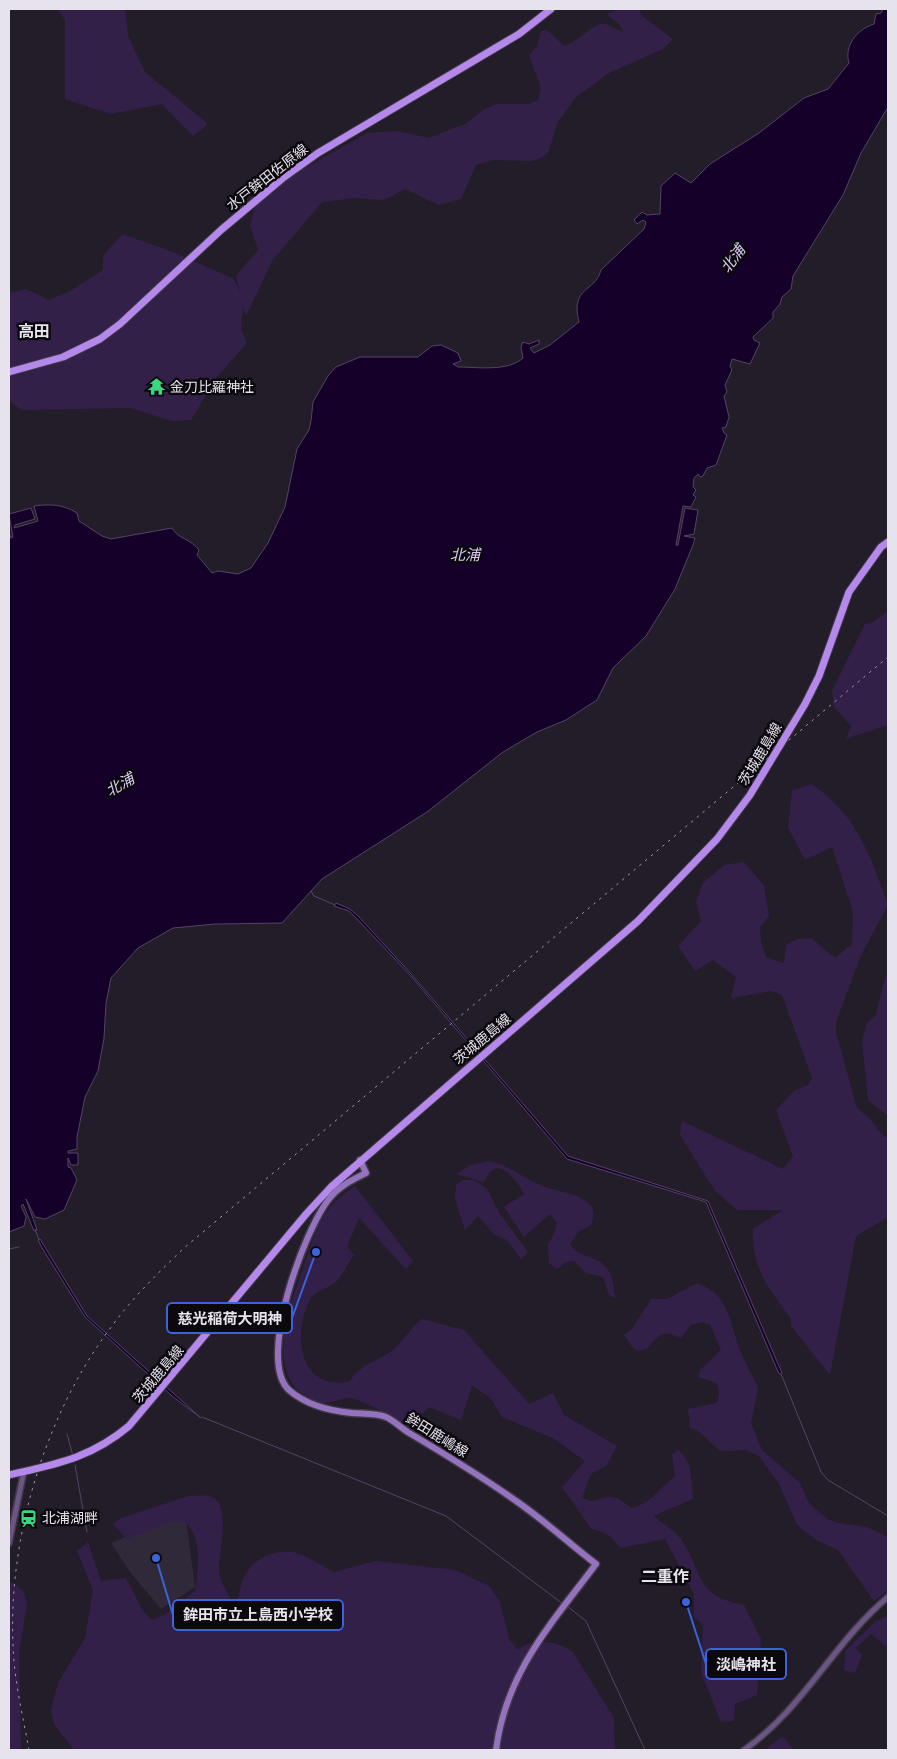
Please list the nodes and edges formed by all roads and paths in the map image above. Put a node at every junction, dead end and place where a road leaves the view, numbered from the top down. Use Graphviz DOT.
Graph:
graph roads {
  1 [pos="551,9"];
  2 [pos="9,372"];
  3 [pos="888,542"];
  4 [pos="360,1160"];
  5 [pos="307,1213"];
  6 [pos="316,1219"];
  7 [pos="24,1471"];
  8 [pos="9,1475"];
  9 [pos="9,1543"];
  10 [pos="888,1597"];
  11 [pos="496,1750"];
  12 [pos="744,1750"];
  1 -- 2 [label="main road, 水戸鉾田佐原線"];
  3 -- 4 [label="main road, 茨城鹿島線"];
  4 -- 5 [label="main road, 茨城鹿島線"];
  4 -- 6 [label="main road, 鉾田鹿嶋線"];
  5 -- 6 [label="street"];
  5 -- 7 [label="main road, 茨城鹿島線"];
  6 -- 11 [label="main road, 鉾田鹿嶋線"];
  7 -- 8 [label="main road, 茨城鹿島線"];
  7 -- 9 [label="street"];
  10 -- 12 [label="street"];
}
